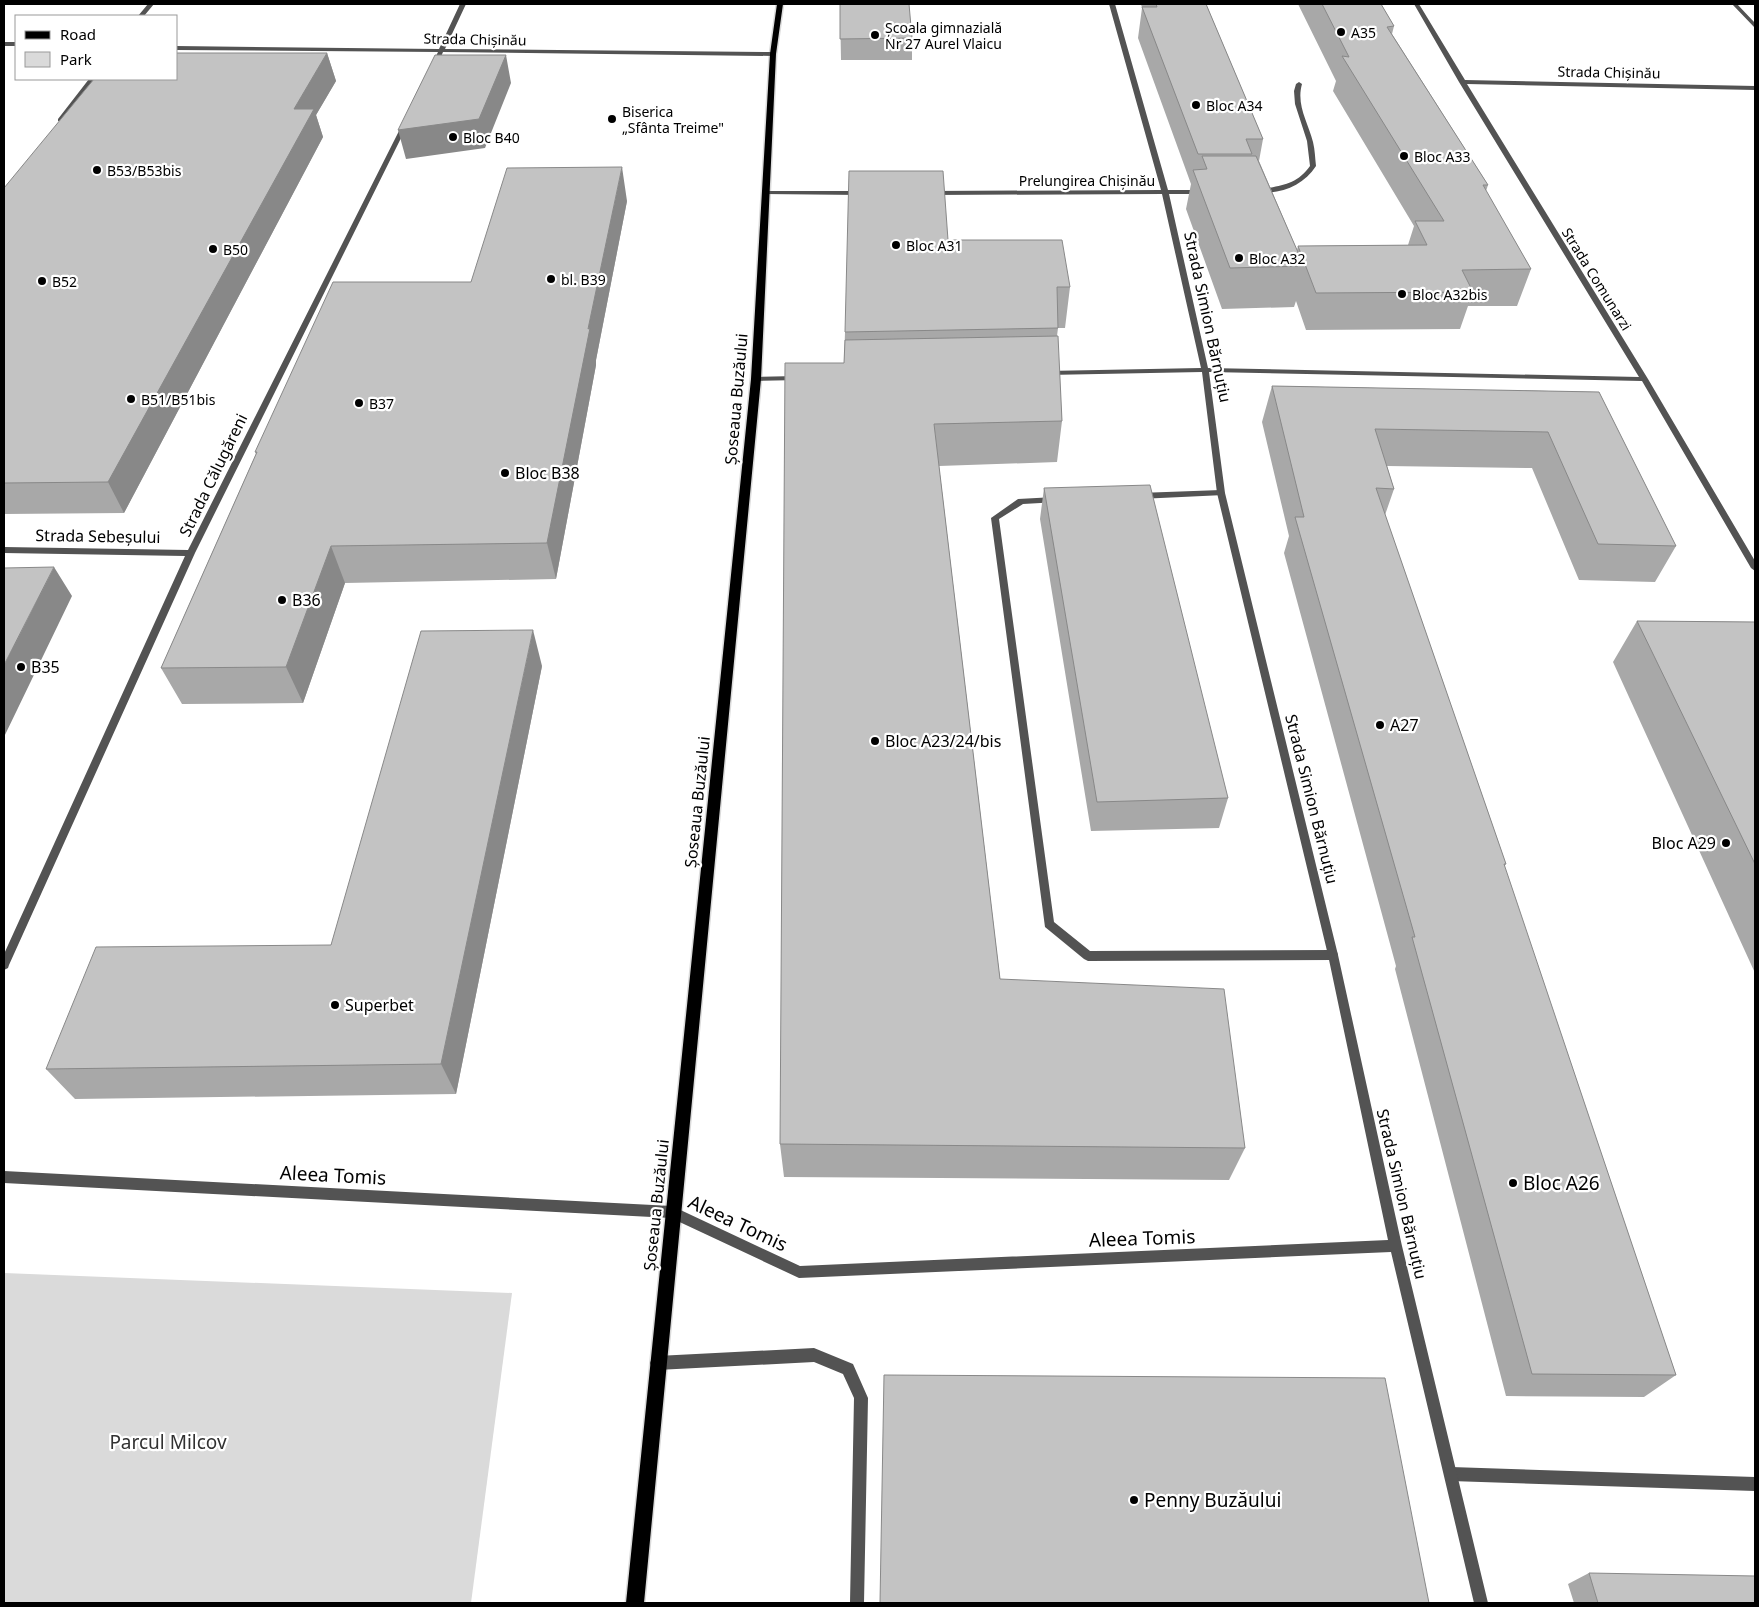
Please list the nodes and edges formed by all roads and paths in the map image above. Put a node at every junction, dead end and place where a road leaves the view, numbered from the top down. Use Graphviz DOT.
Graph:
graph roads {
  1 [pos="151,4"];
  2 [pos="462,4"];
  3 [pos="780,4"];
  4 [pos="1112,4"];
  5 [pos="1416,4"];
  6 [pos="1734,4"];
  7 [pos="142,15"];
  8 [pos="1755,26"];
  9 [pos="178,48"];
  10 [pos="442,51"];
  11 [pos="773,54"];
  12 [pos="429,77"];
  13 [pos="91,80"];
  14 [pos="1462,82"];
  15 [pos="1299,84"];
  16 [pos="1755,88"];
  17 [pos="407,120"];
  18 [pos="56,125"];
  19 [pos="1255,191"];
  20 [pos="1165,192"];
  21 [pos="1205,192"];
  22 [pos="766,193"];
  23 [pos="866,193"];
  24 [pos="926,193"];
  25 [pos="1205,370"];
  26 [pos="1036,374"];
  27 [pos="806,378"];
  28 [pos="756,379"];
  29 [pos="1644,379"];
  30 [pos="1221,493"];
  31 [pos="1131,496"];
  32 [pos="1061,500"];
  33 [pos="4,550"];
  34 [pos="191,552"];
  35 [pos="1755,568"];
  36 [pos="1333,955"];
  37 [pos="4,965"];
  38 [pos="4,1177"];
  39 [pos="672,1212"];
  40 [pos="1396,1246"];
  41 [pos="658,1363"];
  42 [pos="1450,1474"];
  43 [pos="1755,1484"];
  44 [pos="635,1603"];
  45 [pos="858,1603"];
  46 [pos="1481,1603"];
  1 -- 7 [label="street"];
  2 -- 10 [label="street"];
  3 -- 11 [label="main road, Șoseaua Buzăului"];
  4 -- 20 [label="street, Strada Simion Bărnuțiu"];
  5 -- 14 [label="street, Strada Comunarzi"];
  6 -- 8 [label="street"];
  9 -- 10 [label="street, Strada Chișinău"];
  10 -- 11 [label="street, Strada Chișinău"];
  10 -- 12 [label="street"];
  11 -- 22 [label="main road, Șoseaua Buzăului"];
  13 -- 18 [label="street"];
  14 -- 16 [label="street, Strada Chișinău"];
  14 -- 29 [label="street, Strada Comunarzi"];
  15 -- 19 [label="street"];
  17 -- 34 [label="street, Strada Călugăreni"];
  20 -- 21 [label="street, Prelungirea Chișinău"];
  20 -- 24 [label="street, Prelungirea Chișinău"];
  20 -- 25 [label="street, Strada Simion Bărnuțiu"];
  22 -- 23 [label="street"];
  22 -- 28 [label="main road, Șoseaua Buzăului"];
  25 -- 26 [label="street"];
  25 -- 29 [label="street"];
  25 -- 30 [label="street, Strada Simion Bărnuțiu"];
  27 -- 28 [label="street"];
  28 -- 39 [label="main road, Șoseaua Buzăului"];
  29 -- 35 [label="street, Strada Comunarzi"];
  30 -- 31 [label="street"];
  30 -- 36 [label="street, Strada Simion Bărnuțiu"];
  32 -- 36 [label="street"];
  33 -- 34 [label="street, Strada Sebeșului"];
  34 -- 37 [label="street, Strada Călugăreni"];
  36 -- 40 [label="street, Strada Simion Bărnuțiu"];
  38 -- 39 [label="street, Aleea Tomis"];
  39 -- 40 [label="street, Aleea Tomis"];
  39 -- 41 [label="main road, Șoseaua Buzăului"];
  40 -- 42 [label="street, Strada Simion Bărnuțiu"];
  41 -- 44 [label="main road, Șoseaua Buzăului"];
  41 -- 45 [label="street"];
  42 -- 43 [label="street"];
  42 -- 46 [label="street, Strada Simion Bărnuțiu"];
}
